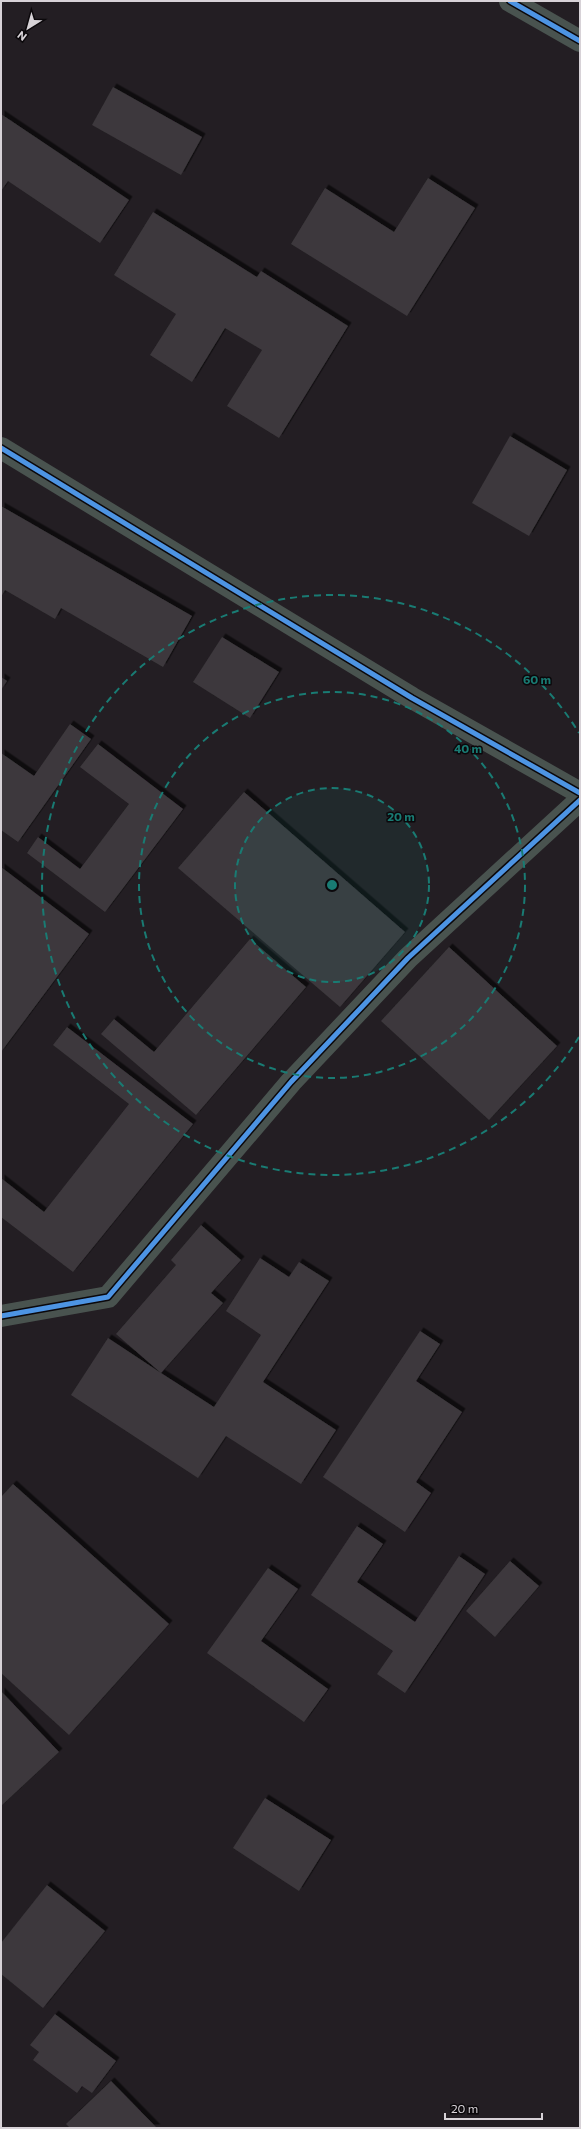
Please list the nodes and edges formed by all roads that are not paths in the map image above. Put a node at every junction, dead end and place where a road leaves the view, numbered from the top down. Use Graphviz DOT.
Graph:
graph roads {
  1 [pos="510,1"];
  2 [pos="580,41"];
  3 [pos="1,448"];
  4 [pos="580,793"];
  5 [pos="580,800"];
  6 [pos="1,1316"];
  1 -- 2 [label="street"];
  3 -- 4 [label="street"];
  5 -- 6 [label="street"];
}
